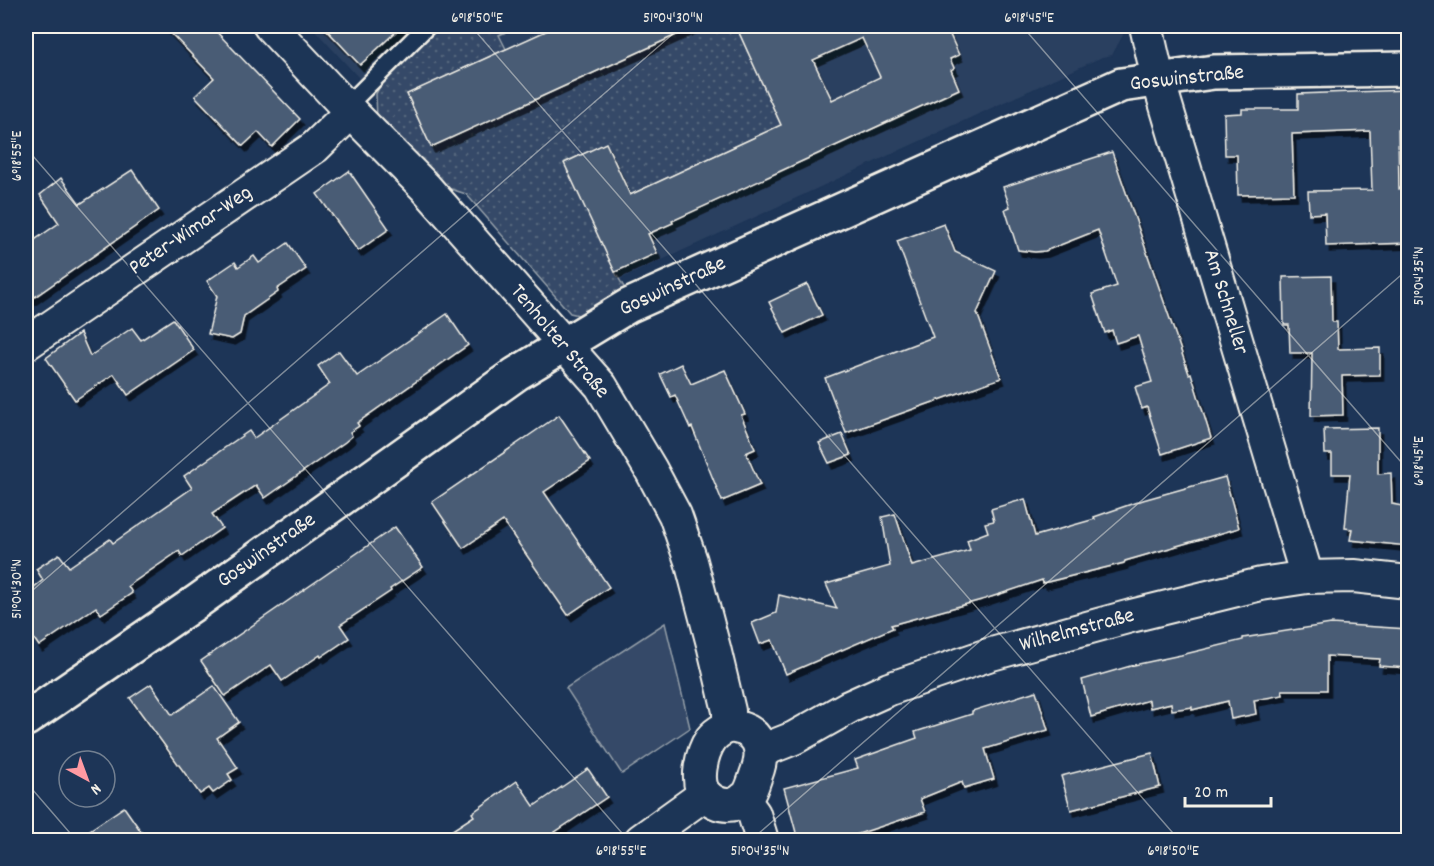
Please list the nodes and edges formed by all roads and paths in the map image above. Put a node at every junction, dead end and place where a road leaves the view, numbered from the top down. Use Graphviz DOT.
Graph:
graph roads {
  1 [pos="270,26"];
  2 [pos="427,26"];
  3 [pos="1146,26"];
  4 [pos="1408,69"];
  5 [pos="1158,79"];
  6 [pos="349,109"];
  7 [pos="26,344"];
  8 [pos="563,344"];
  9 [pos="1307,577"];
  10 [pos="1408,582"];
  11 [pos="26,719"];
  12 [pos="729,726"];
  13 [pos="761,751"];
  14 [pos="705,794"];
  15 [pos="744,799"];
  16 [pos="641,840"];
  17 [pos="762,840"];
  1 -- 6 [label="street, Tenholter Straße"];
  2 -- 6 [label="lane"];
  3 -- 5 [label="street, Am Schneller"];
  4 -- 5 [label="main road, Goswinstraße"];
  5 -- 8 [label="main road, Goswinstraße"];
  5 -- 9 [label="street, Am Schneller"];
  6 -- 7 [label="street, Peter-Wimar-Weg"];
  6 -- 8 [label="street, Tenholter Straße"];
  8 -- 11 [label="main road, Goswinstraße"];
  8 -- 12 [label="street, Tenholter Straße"];
  9 -- 10 [label="street, Wilhelmstraße"];
  9 -- 13 [label="street, Wilhelmstraße"];
  12 -- 13 [label="street"];
  12 -- 14 [label="street"];
  13 -- 15 [label="street"];
  14 -- 15 [label="street"];
  14 -- 16 [label="street"];
  15 -- 17 [label="street"];
}
